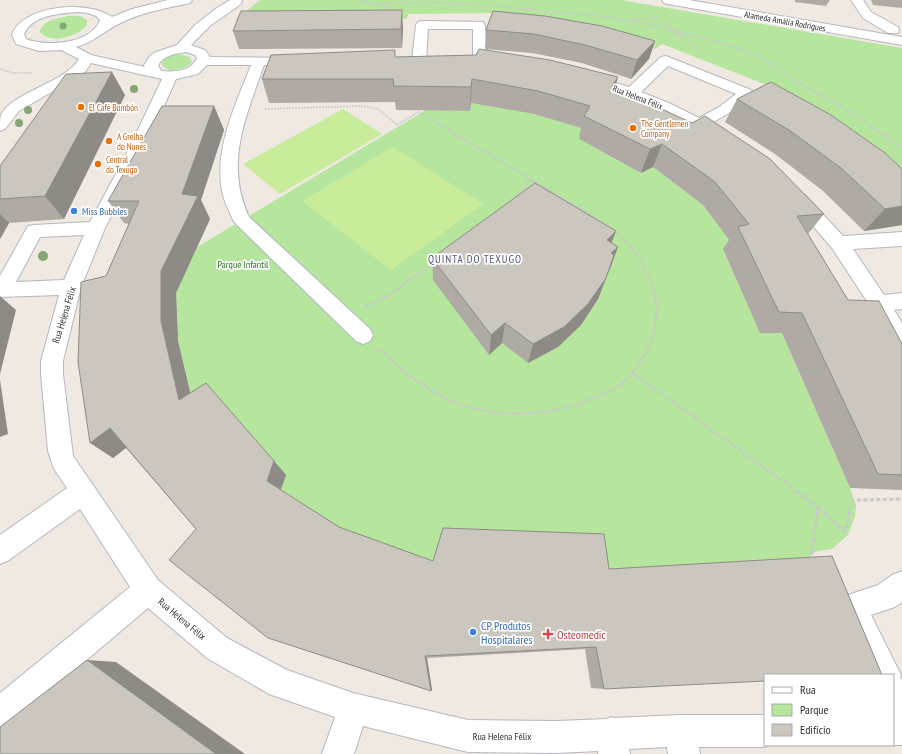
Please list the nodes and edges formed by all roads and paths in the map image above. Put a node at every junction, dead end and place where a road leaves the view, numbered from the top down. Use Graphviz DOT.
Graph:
graph roads {
  1 [pos="148,0"];
  2 [pos="186,0"];
  3 [pos="358,0"];
  4 [pos="668,0"];
  5 [pos="721,0"];
  6 [pos="857,0"];
  7 [pos="44,1"];
  8 [pos="237,1"];
  9 [pos="75,3"];
  10 [pos="372,4"];
  11 [pos="93,8"];
  12 [pos="656,13"];
  13 [pos="32,18"];
  14 [pos="422,25"];
  15 [pos="897,30"];
  16 [pos="673,31"];
  17 [pos="99,39"];
  18 [pos="902,41"];
  19 [pos="63,46"];
  20 [pos="182,49"];
  21 [pos="167,51"];
  22 [pos="87,58"];
  23 [pos="313,60"];
  24 [pos="419,60"];
  25 [pos="480,60"];
  26 [pos="203,61"];
  27 [pos="259,61"];
  28 [pos="119,64"];
  29 [pos="688,68"];
  30 [pos="6,71"];
  31 [pos="0,74"];
  32 [pos="163,74"];
  33 [pos="576,74"];
  34 [pos="45,91"];
  35 [pos="631,93"];
  36 [pos="241,110"];
  37 [pos="699,124"];
  38 [pos="0,126"];
  39 [pos="733,143"];
  40 [pos="902,148"];
  41 [pos="531,180"];
  42 [pos="790,189"];
  43 [pos="512,200"];
  44 [pos="96,228"];
  45 [pos="902,239"];
  46 [pos="839,243"];
  47 [pos="439,257"];
  48 [pos="71,287"];
  49 [pos="902,301"];
  50 [pos="879,302"];
  51 [pos="344,317"];
  52 [pos="363,335"];
  53 [pos="902,341"];
  54 [pos="633,373"];
  55 [pos="83,492"];
  56 [pos="902,499"];
  57 [pos="818,507"];
  58 [pos="0,552"];
  59 [pos="811,561"];
  60 [pos="902,585"];
  61 [pos="148,590"];
  62 [pos="886,674"];
  63 [pos="894,692"];
  64 [pos="353,708"];
  65 [pos="902,708"];
  66 [pos="0,713"];
  67 [pos="764,731"];
  68 [pos="682,742"];
  69 [pos="613,743"];
  70 [pos="338,754"];
  1 -- 11 [label="street"];
  2 -- 17 [label="street"];
  3 -- 10 [label="path"];
  4 -- 18 [label="street, Alameda Amália Rodrigues"];
  5 -- 15 [label="street, Alameda Amália Rodrigues"];
  6 -- 15 [label="street"];
  7 -- 13 [label="street"];
  8 -- 20 [label="street"];
  9 -- 11 [label="street"];
  9 -- 13 [label="street"];
  10 -- 14 [label="path"];
  10 -- 16 [label="path"];
  11 -- 17 [label="street"];
  12 -- 16 [label="path"];
  13 -- 19 [label="street"];
  14 -- 24 [label="street"];
  14 -- 25 [label="street"];
  16 -- 29 [label="path"];
  16 -- 40 [label="path"];
  17 -- 19 [label="street"];
  17 -- 21 [label="street"];
  19 -- 22 [label="street"];
  20 -- 21 [label="street"];
  20 -- 26 [label="street"];
  21 -- 32 [label="street, Rua Helena Félix"];
  22 -- 28 [label="street"];
  22 -- 34 [label="street"];
  23 -- 27 [label="street"];
  26 -- 27 [label="street"];
  26 -- 32 [label="street"];
  27 -- 36 [label="street"];
  28 -- 32 [label="street"];
  28 -- 34 [label="street"];
  29 -- 35 [label="street"];
  29 -- 37 [label="street"];
  30 -- 31 [label="path"];
  32 -- 44 [label="street, Rua Helena Félix"];
  33 -- 35 [label="street, Rua Helena Félix"];
  34 -- 38 [label="street"];
  35 -- 37 [label="street, Rua Helena Félix"];
  36 -- 41 [label="path"];
  36 -- 51 [label="street"];
  37 -- 39 [label="street, Rua Helena Félix"];
  41 -- 43 [label="path"];
  41 -- 54 [label="path"];
  42 -- 46 [label="street"];
  44 -- 48 [label="street, Rua Helena Félix"];
  44 -- 48 [label="street"];
  45 -- 46 [label="street"];
  46 -- 50 [label="street"];
  47 -- 51 [label="path"];
  48 -- 55 [label="street, Rua Helena Félix"];
  49 -- 50 [label="street"];
  50 -- 53 [label="street"];
  51 -- 52 [label="street"];
  52 -- 54 [label="path"];
  54 -- 57 [label="path"];
  55 -- 58 [label="street"];
  55 -- 61 [label="street, Rua Helena Félix"];
  56 -- 57 [label="path"];
  57 -- 59 [label="path"];
  60 -- 62 [label="street"];
  61 -- 64 [label="street, Rua Helena Félix"];
  61 -- 66 [label="street"];
  63 -- 65 [label="street"];
  64 -- 69 [label="street, Rua Helena Félix"];
  64 -- 70 [label="street"];
  67 -- 68 [label="street, Rua Helena Félix"];
  68 -- 69 [label="street, Rua Helena Félix"];
}
